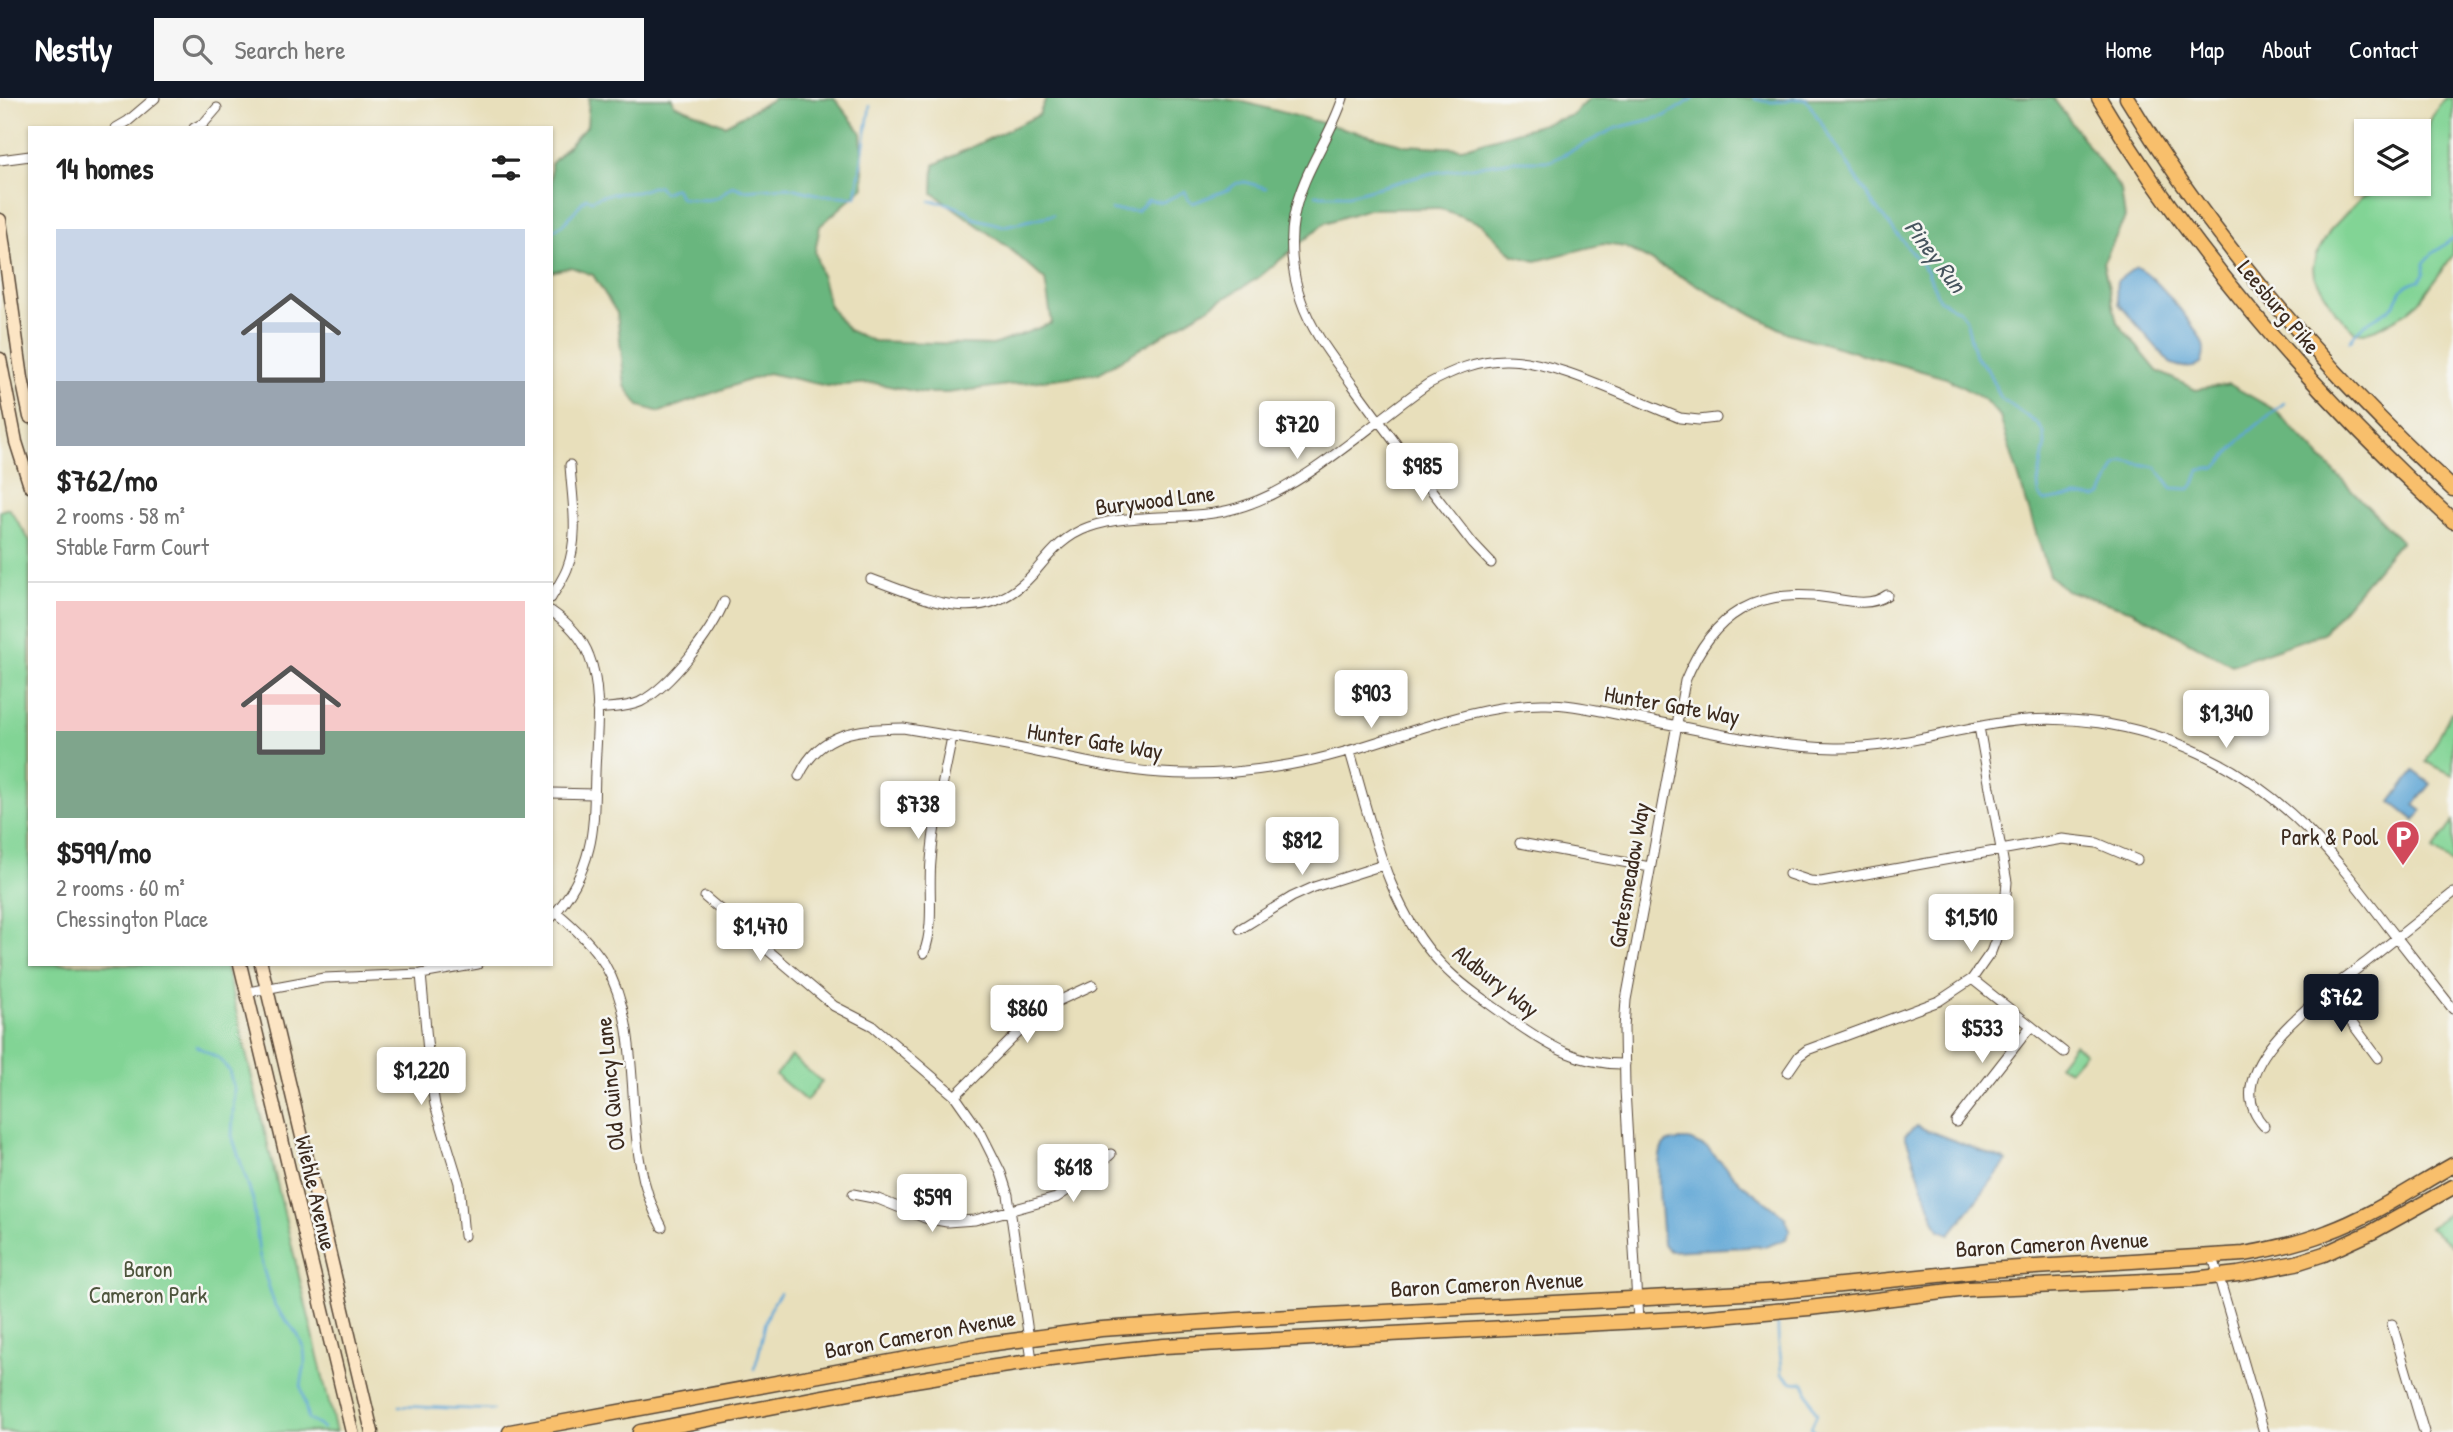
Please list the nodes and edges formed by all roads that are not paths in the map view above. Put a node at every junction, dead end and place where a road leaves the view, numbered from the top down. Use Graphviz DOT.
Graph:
graph roads {
  1 [pos="155,98"];
  2 [pos="1343,98"];
  3 [pos="2099,98"];
  4 [pos="2127,98"];
  5 [pos="217,108"];
  6 [pos="130,125"];
  7 [pos="198,126"];
  8 [pos="28,156"];
  9 [pos="0,160"];
  10 [pos="0,220"];
  11 [pos="0,359"];
  12 [pos="28,406"];
  13 [pos="1716,418"];
  14 [pos="1378,421"];
  15 [pos="570,465"];
  16 [pos="28,480"];
  17 [pos="2453,489"];
  18 [pos="2453,521"];
  19 [pos="1491,563"];
  20 [pos="871,579"];
  21 [pos="553,594"];
  22 [pos="1887,596"];
  23 [pos="724,602"];
  24 [pos="553,613"];
  25 [pos="597,709"];
  26 [pos="1676,725"];
  27 [pos="1979,727"];
  28 [pos="952,737"];
  29 [pos="1350,752"];
  30 [pos="799,776"];
  31 [pos="553,793"];
  32 [pos="594,794"];
  33 [pos="1520,843"];
  34 [pos="2001,849"];
  35 [pos="2137,860"];
  36 [pos="1383,865"];
  37 [pos="1650,867"];
  38 [pos="1789,874"];
  39 [pos="2453,893"];
  40 [pos="705,897"];
  41 [pos="554,915"];
  42 [pos="1240,929"];
  43 [pos="2397,938"];
  44 [pos="924,953"];
  45 [pos="241,966"];
  46 [pos="262,966"];
  47 [pos="467,966"];
  48 [pos="421,974"];
  49 [pos="1972,979"];
  50 [pos="1093,985"];
  51 [pos="267,988"];
  52 [pos="2328,991"];
  53 [pos="248,992"];
  54 [pos="2453,1009"];
  55 [pos="2031,1026"];
  56 [pos="2064,1052"];
  57 [pos="2378,1058"];
  58 [pos="1625,1064"];
  59 [pos="1788,1072"];
  60 [pos="955,1096"];
  61 [pos="1956,1122"];
  62 [pos="2264,1126"];
  63 [pos="1111,1154"];
  64 [pos="2453,1165"];
  65 [pos="2453,1186"];
  66 [pos="853,1194"];
  67 [pos="1012,1210"];
  68 [pos="662,1227"];
  69 [pos="464,1236"];
  70 [pos="2213,1257"];
  71 [pos="2218,1276"];
  72 [pos="1637,1299"];
  73 [pos="1638,1321"];
  74 [pos="2392,1324"];
  75 [pos="1028,1338"];
  76 [pos="1031,1360"];
  77 [pos="352,1432"];
  78 [pos="372,1432"];
  79 [pos="510,1432"];
  80 [pos="640,1432"];
  81 [pos="2264,1432"];
  82 [pos="2424,1432"];
  1 -- 6 [label="street"];
  2 -- 14 [label="street"];
  3 -- 18 [label="main road, Leesburg Pike"];
  4 -- 17 [label="main road, Leesburg Pike"];
  5 -- 7 [label="street"];
  8 -- 9 [label="street"];
  10 -- 12 [label="main road"];
  11 -- 16 [label="main road"];
  13 -- 14 [label="street, Burywood Lane"];
  14 -- 19 [label="street"];
  14 -- 20 [label="street, Burywood Lane"];
  15 -- 21 [label="street"];
  22 -- 26 [label="street, Gatesmeadow Way"];
  23 -- 25 [label="street"];
  24 -- 25 [label="street"];
  25 -- 32 [label="street"];
  26 -- 27 [label="street, Hunter Gate Way"];
  26 -- 29 [label="street, Hunter Gate Way"];
  26 -- 37 [label="street, Gatesmeadow Way"];
  27 -- 34 [label="street"];
  27 -- 43 [label="street, Hunter Gate Way"];
  28 -- 29 [label="street, Hunter Gate Way"];
  28 -- 30 [label="street, Hunter Gate Way"];
  28 -- 44 [label="street"];
  29 -- 36 [label="street, Aldbury Way"];
  31 -- 32 [label="street"];
  32 -- 41 [label="street"];
  33 -- 37 [label="street"];
  34 -- 35 [label="street"];
  34 -- 38 [label="street"];
  34 -- 49 [label="street"];
  36 -- 42 [label="street"];
  36 -- 58 [label="street, Aldbury Way"];
  37 -- 58 [label="street, Gatesmeadow Way"];
  39 -- 43 [label="street"];
  40 -- 60 [label="street"];
  41 -- 68 [label="street, Old Quincy Lane"];
  43 -- 52 [label="street"];
  43 -- 54 [label="street, Hunter Gate Way"];
  45 -- 53 [label="main road, Wiehle Avenue"];
  46 -- 51 [label="main road, Wiehle Avenue"];
  47 -- 48 [label="street"];
  48 -- 51 [label="street"];
  48 -- 69 [label="street"];
  49 -- 55 [label="street"];
  49 -- 59 [label="street"];
  50 -- 60 [label="street"];
  51 -- 53 [label="street"];
  51 -- 78 [label="main road, Wiehle Avenue"];
  52 -- 57 [label="street"];
  52 -- 62 [label="street"];
  53 -- 77 [label="main road, Wiehle Avenue"];
  55 -- 56 [label="street"];
  55 -- 61 [label="street"];
  58 -- 72 [label="street, Gatesmeadow Way"];
  60 -- 67 [label="street"];
  63 -- 67 [label="street"];
  64 -- 70 [label="main road, Baron Cameron Avenue"];
  65 -- 71 [label="main road, Baron Cameron Avenue"];
  66 -- 67 [label="street"];
  67 -- 75 [label="street"];
  70 -- 71 [label="street"];
  70 -- 72 [label="main road, Baron Cameron Avenue"];
  71 -- 73 [label="main road, Baron Cameron Avenue"];
  71 -- 81 [label="street"];
  72 -- 73 [label="street, Gatesmeadow Way"];
  72 -- 75 [label="main road, Baron Cameron Avenue"];
  73 -- 76 [label="main road, Baron Cameron Avenue"];
  74 -- 82 [label="street"];
  75 -- 76 [label="street"];
  75 -- 79 [label="main road, Baron Cameron Avenue"];
  76 -- 80 [label="main road, Baron Cameron Avenue"];
}
